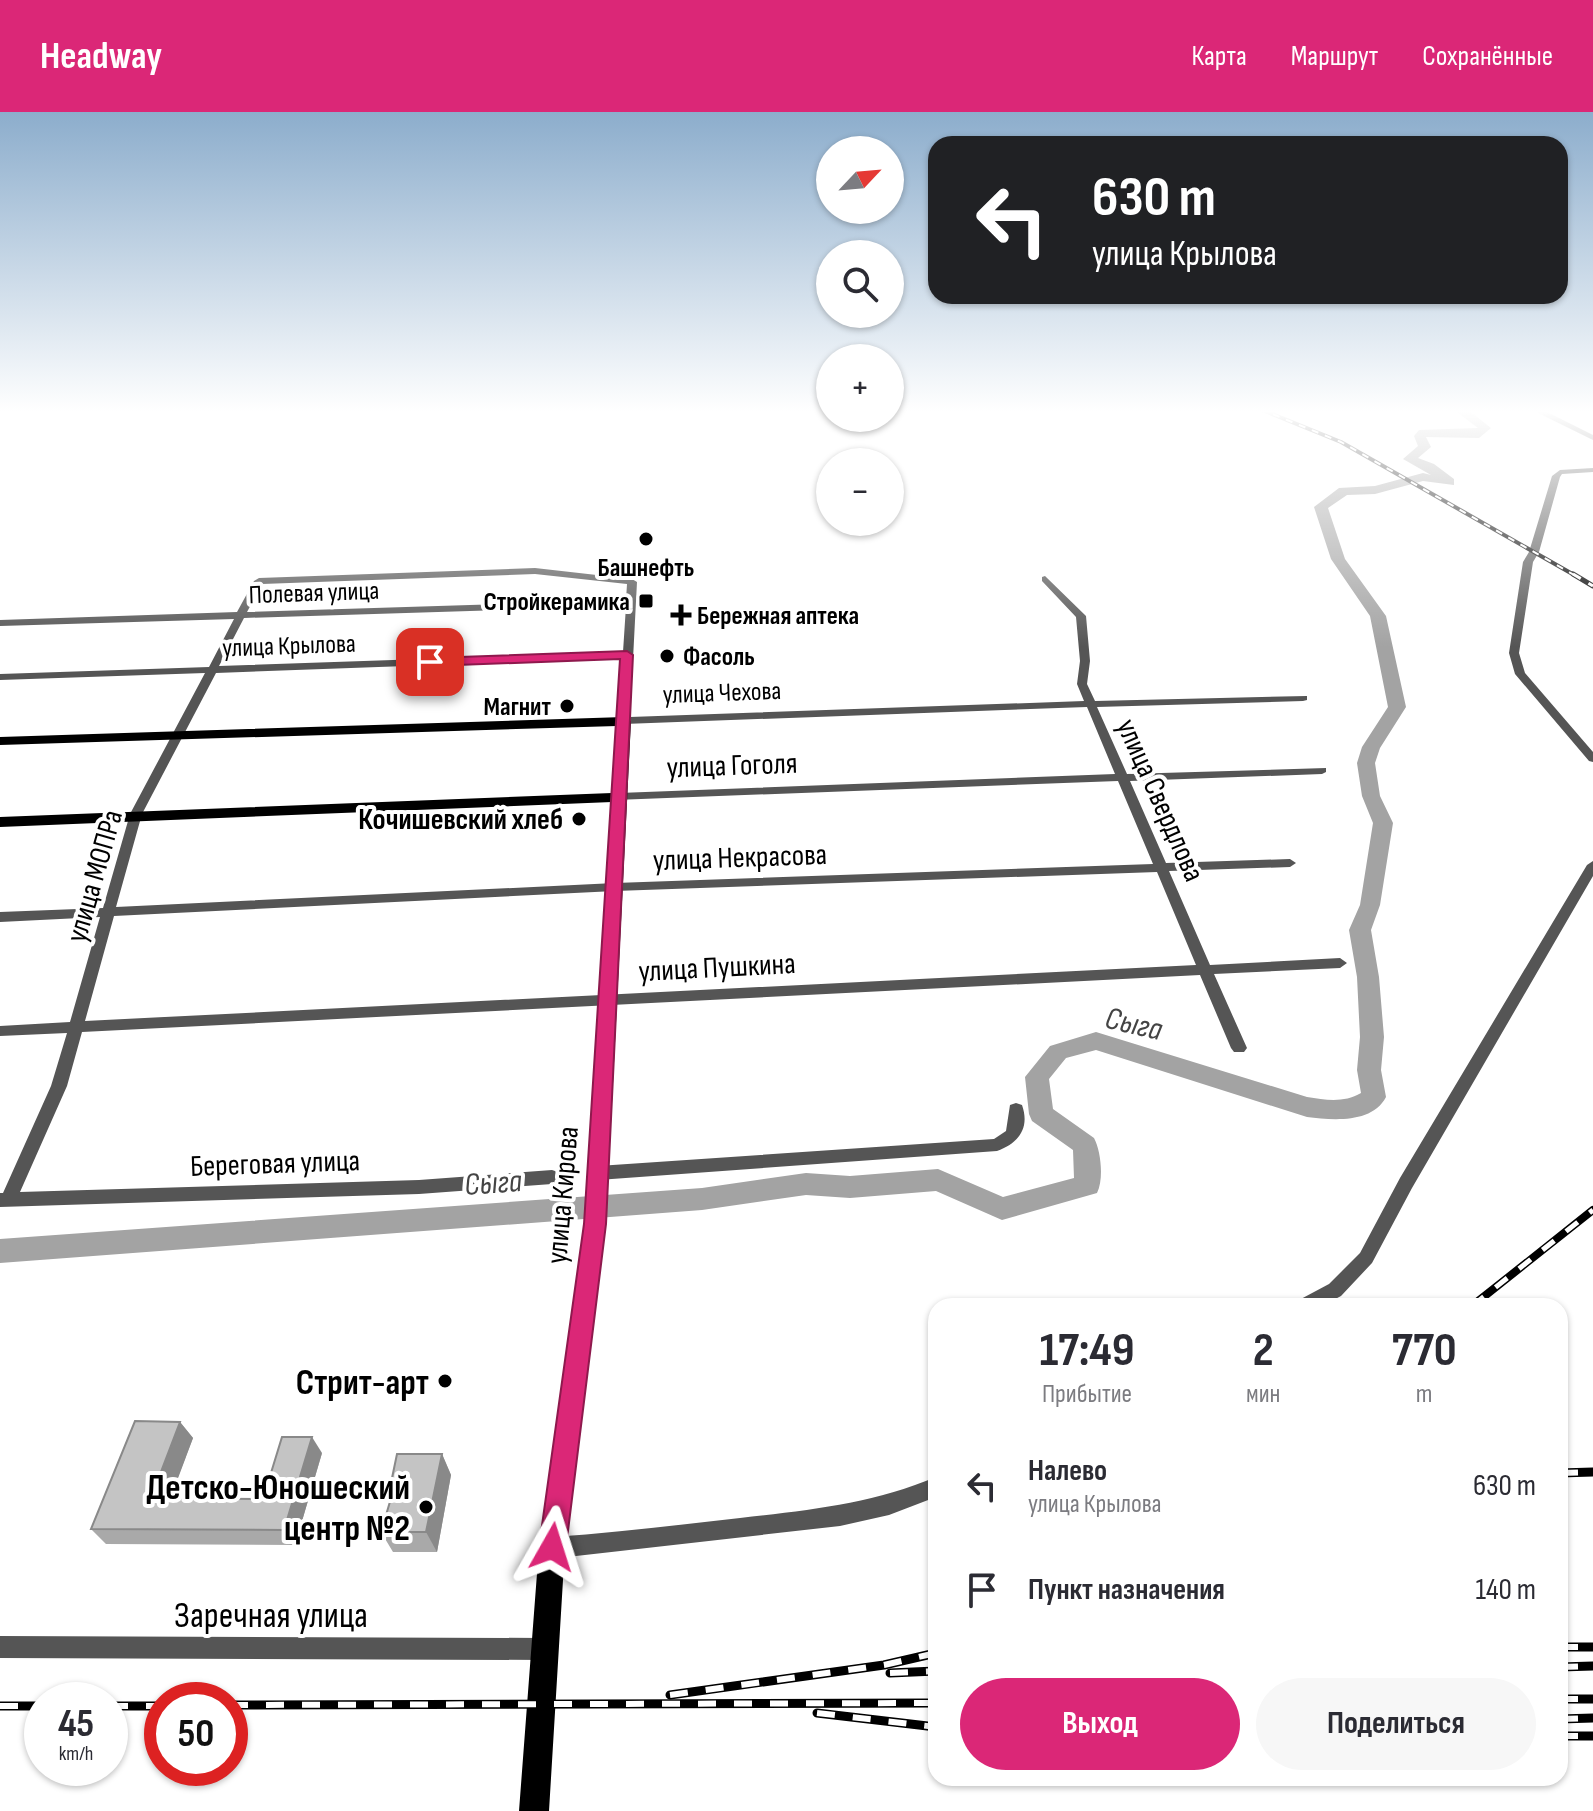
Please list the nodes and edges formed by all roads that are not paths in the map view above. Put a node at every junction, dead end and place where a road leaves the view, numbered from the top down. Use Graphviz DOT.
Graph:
graph roads {
  1 [pos="1552,488"];
  2 [pos="1045,579"];
  3 [pos="259,581"];
  4 [pos="630,603"];
  5 [pos="238,616"];
  6 [pos="0,623"];
  7 [pos="627,655"];
  8 [pos="211,669"];
  9 [pos="0,677"];
  10 [pos="1303,698"];
  11 [pos="1091,705"];
  12 [pos="624,721"];
  13 [pos="177,734"];
  14 [pos="0,741"];
  15 [pos="1593,759"];
  16 [pos="1322,770"];
  17 [pos="1123,777"];
  18 [pos="619,797"];
  19 [pos="136,814"];
  20 [pos="0,822"];
  21 [pos="1290,863"];
  22 [pos="1593,865"];
  23 [pos="1162,868"];
  24 [pos="615,887"];
  25 [pos="111,912"];
  26 [pos="0,917"];
  27 [pos="1340,963"];
  28 [pos="1206,970"];
  29 [pos="607,998"];
  30 [pos="78,1027"];
  31 [pos="0,1031"];
  32 [pos="1239,1048"];
  33 [pos="1016,1109"];
  34 [pos="598,1173"];
  35 [pos="552,1177"];
  36 [pos="5,1199"];
  37 [pos="1320,1298"];
  38 [pos="928,1491"];
  39 [pos="552,1547"];
  40 [pos="0,1647"];
  41 [pos="543,1649"];
  42 [pos="534,1811"];
  1 -- 15 [label="street"];
  2 -- 11 [label="street, улица Свердлова"];
  3 -- 4 [label="street, улица Кирова"];
  3 -- 5 [label="street, улица МОПРа"];
  4 -- 5 [label="street, Полевая улица"];
  4 -- 7 [label="street, улица Кирова"];
  5 -- 6 [label="street, Полевая улица"];
  5 -- 8 [label="street, улица МОПРа"];
  7 -- 8 [label="street, улица Крылова"];
  7 -- 12 [label="street, улица Кирова"];
  8 -- 9 [label="street, улица Крылова"];
  8 -- 13 [label="street, улица МОПРа"];
  10 -- 11 [label="street, улица Чехова"];
  11 -- 12 [label="street, улица Чехова"];
  11 -- 17 [label="street, улица Свердлова"];
  12 -- 13 [label="main road, улица Чехова"];
  12 -- 18 [label="main road, улица Кирова"];
  13 -- 14 [label="main road, улица Чехова"];
  13 -- 19 [label="street, улица МОПРа"];
  16 -- 17 [label="street, улица Гоголя"];
  17 -- 18 [label="street, улица Гоголя"];
  17 -- 23 [label="street, улица Свердлова"];
  18 -- 19 [label="main road, улица Гоголя"];
  18 -- 24 [label="main road, улица Кирова"];
  19 -- 20 [label="main road, улица Гоголя"];
  19 -- 25 [label="street, улица МОПРа"];
  21 -- 23 [label="street, улица Некрасова"];
  22 -- 37 [label="street"];
  23 -- 24 [label="street, улица Некрасова"];
  23 -- 28 [label="street, улица Свердлова"];
  24 -- 25 [label="street, улица Некрасова"];
  24 -- 29 [label="main road, улица Кирова"];
  25 -- 26 [label="street, улица Некрасова"];
  25 -- 30 [label="street, улица МОПРа"];
  27 -- 28 [label="street, улица Пушкина"];
  28 -- 29 [label="street, улица Пушкина"];
  28 -- 32 [label="street, улица Свердлова"];
  29 -- 30 [label="street, улица Пушкина"];
  29 -- 34 [label="main road, улица Кирова"];
  30 -- 31 [label="street, улица Пушкина"];
  30 -- 36 [label="street, улица МОПРа"];
  33 -- 34 [label="street"];
  34 -- 39 [label="main road, улица Кирова"];
  35 -- 36 [label="street, Береговая улица"];
  38 -- 39 [label="street"];
  39 -- 41 [label="main road, улица Кирова"];
  40 -- 41 [label="street, Заречная улица"];
  41 -- 42 [label="main road, улица Кирова"];
}
